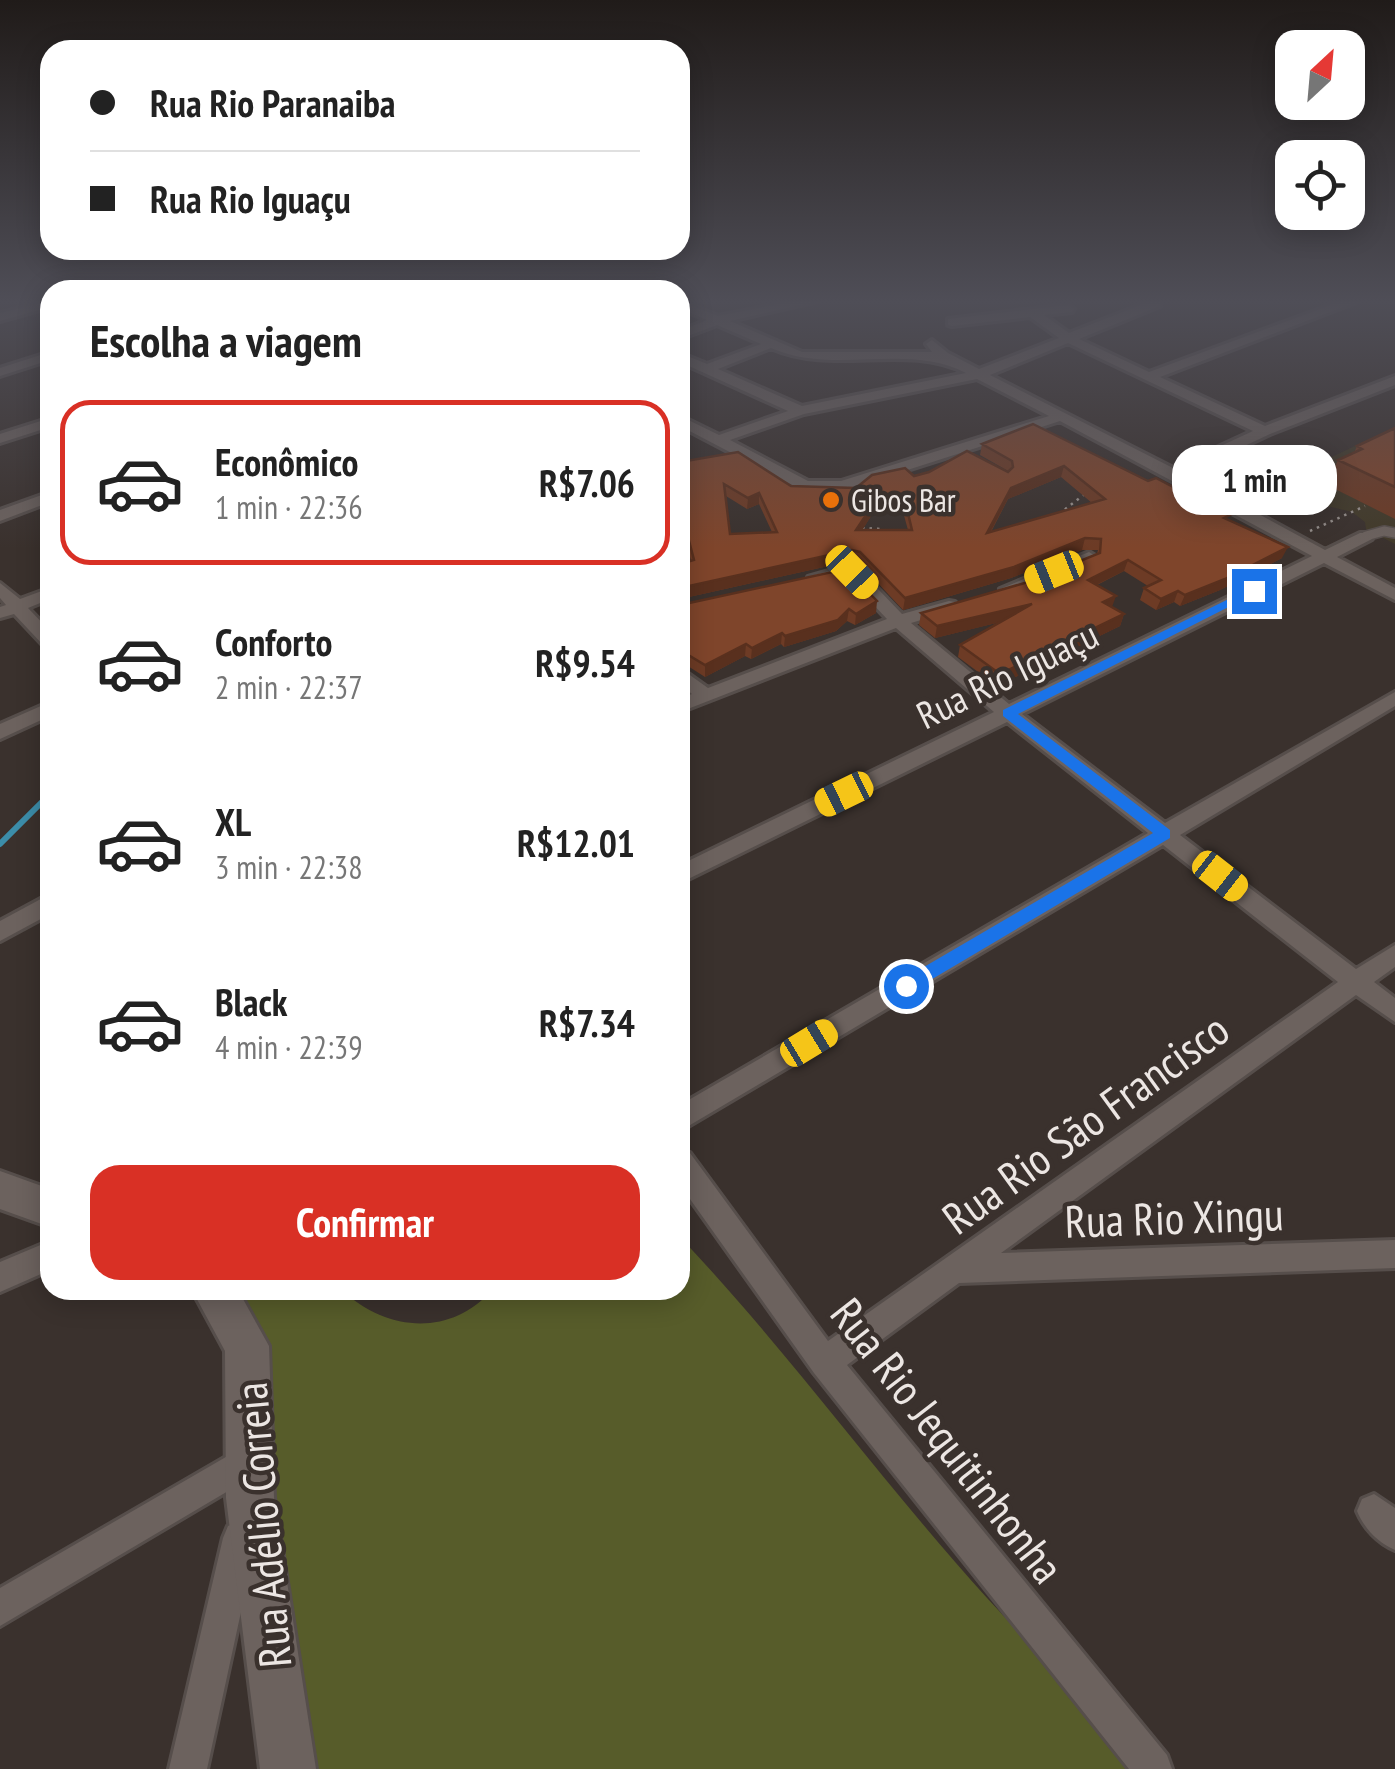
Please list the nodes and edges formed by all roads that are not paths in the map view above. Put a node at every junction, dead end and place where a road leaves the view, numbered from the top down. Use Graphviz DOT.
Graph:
graph roads {
  1 [pos="739,384"];
  2 [pos="934,384"];
  3 [pos="999,384"];
  4 [pos="1166,384"];
  5 [pos="1386,384"];
  6 [pos="800,411"];
  7 [pos="1062,416"];
  8 [pos="40,425"];
  9 [pos="690,425"];
  10 [pos="1265,431"];
  11 [pos="0,439"];
  12 [pos="720,439"];
  13 [pos="746,453"];
  14 [pos="713,460"];
  15 [pos="1172,474"];
  16 [pos="40,501"];
  17 [pos="0,516"];
  18 [pos="1395,534"];
  19 [pos="1366,536"];
  20 [pos="1324,556"];
  21 [pos="1089,557"];
  22 [pos="799,580"];
  23 [pos="0,588"];
  24 [pos="1395,596"];
  25 [pos="40,597"];
  26 [pos="9,610"];
  27 [pos="898,620"];
  28 [pos="40,634"];
  29 [pos="690,683"];
  30 [pos="704,695"];
  31 [pos="1395,698"];
  32 [pos="690,701"];
  33 [pos="40,713"];
  34 [pos="1008,713"];
  35 [pos="0,732"];
  36 [pos="1165,834"];
  37 [pos="690,870"];
  38 [pos="40,909"];
  39 [pos="0,932"];
  40 [pos="1395,954"];
  41 [pos="1356,982"];
  42 [pos="1395,1012"];
  43 [pos="690,1112"];
  44 [pos="690,1176"];
  45 [pos="0,1190"];
  46 [pos="40,1204"];
  47 [pos="1395,1254"];
  48 [pos="40,1259"];
  49 [pos="956,1269"];
  50 [pos="0,1277"];
  51 [pos="219,1300"];
  52 [pos="825,1362"];
  53 [pos="250,1478"];
  54 [pos="0,1608"];
  55 [pos="188,1769"];
  56 [pos="288,1769"];
  57 [pos="1153,1769"];
  1 -- 6 [label="street"];
  2 -- 6 [label="street"];
  3 -- 7 [label="street"];
  4 -- 10 [label="street"];
  5 -- 10 [label="street"];
  6 -- 12 [label="street"];
  7 -- 13 [label="street"];
  7 -- 15 [label="street"];
  8 -- 11 [label="street"];
  9 -- 12 [label="street"];
  10 -- 15 [label="street"];
  12 -- 13 [label="street"];
  13 -- 14 [label="street"];
  15 -- 20 [label="street"];
  16 -- 17 [label="street"];
  18 -- 19 [label="lane"];
  19 -- 20 [label="street, Rua Rio Iguaçu"];
  20 -- 24 [label="street"];
  20 -- 34 [label="street, Rua Rio Iguaçu"];
  21 -- 27 [label="street"];
  22 -- 27 [label="street"];
  23 -- 26 [label="street"];
  25 -- 26 [label="street"];
  26 -- 28 [label="street"];
  27 -- 30 [label="street"];
  27 -- 34 [label="street"];
  29 -- 30 [label="street"];
  30 -- 32 [label="street"];
  31 -- 36 [label="street"];
  33 -- 35 [label="street"];
  34 -- 36 [label="street"];
  34 -- 37 [label="street, Rua Rio Iguaçu"];
  36 -- 41 [label="street"];
  36 -- 43 [label="street"];
  38 -- 39 [label="street"];
  40 -- 41 [label="street, Rua Rio São Francisco"];
  41 -- 42 [label="street"];
  41 -- 49 [label="street, Rua Rio São Francisco"];
  44 -- 52 [label="street, Rua Rio Jequitinhonha"];
  45 -- 46 [label="main road"];
  47 -- 49 [label="street, Rua Rio Xingu"];
  48 -- 50 [label="street"];
  49 -- 52 [label="street, Rua Rio São Francisco"];
  51 -- 53 [label="main road, Rua Adélio Correia"];
  52 -- 57 [label="street, Rua Rio Jequitinhonha"];
  53 -- 54 [label="street"];
  53 -- 55 [label="street"];
  53 -- 56 [label="main road, Rua Adélio Correia"];
}
